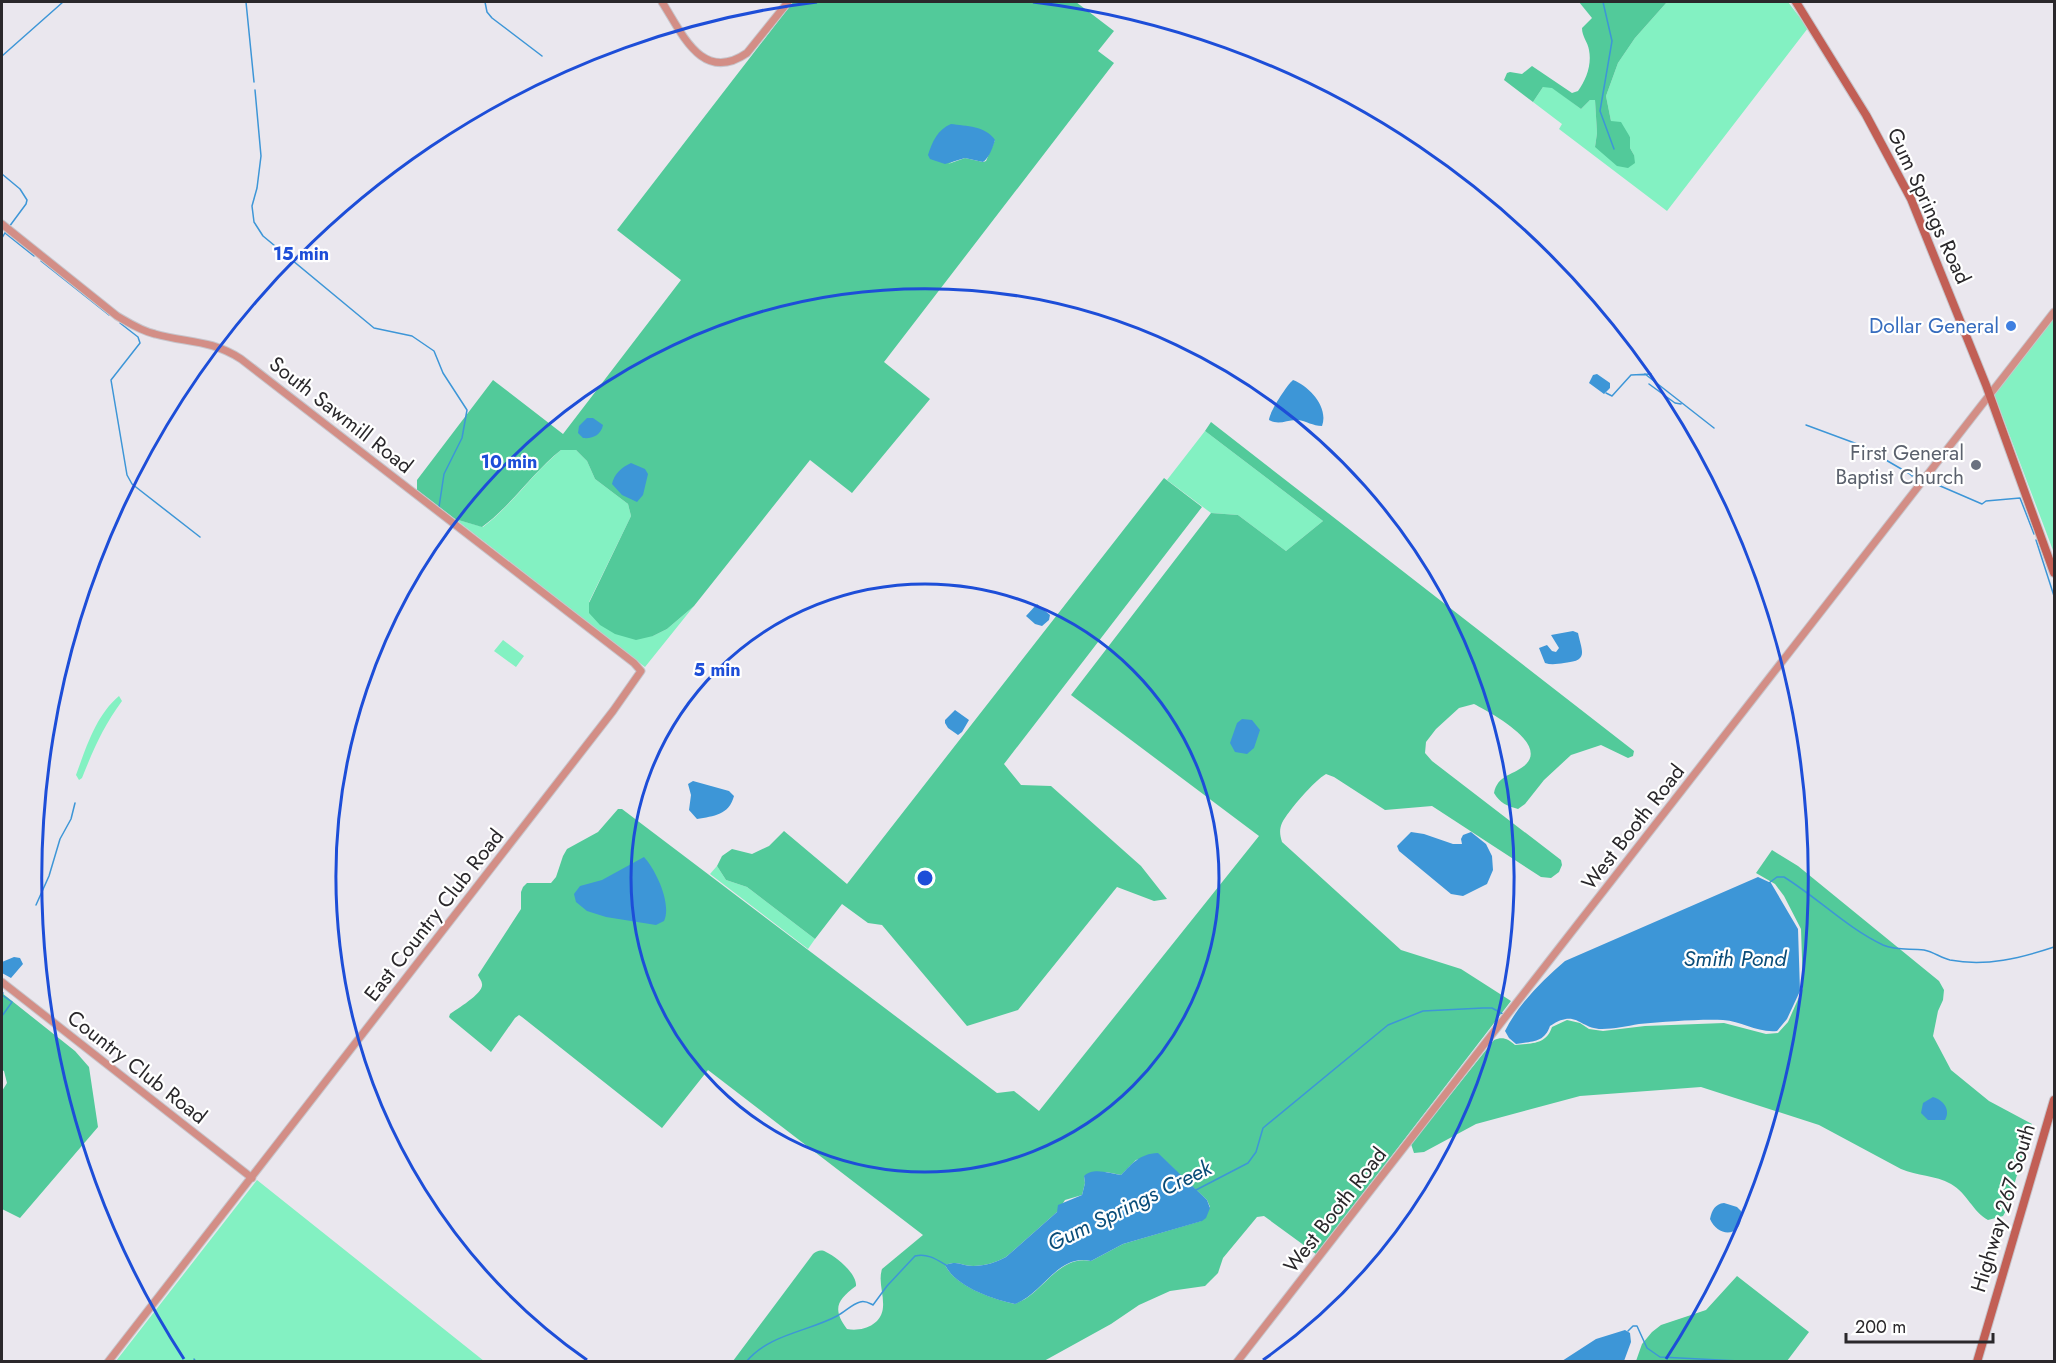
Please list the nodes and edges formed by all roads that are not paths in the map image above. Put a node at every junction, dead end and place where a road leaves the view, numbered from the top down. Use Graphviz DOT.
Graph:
graph roads {
  1 [pos="663,2"];
  2 [pos="788,2"];
  3 [pos="1796,2"];
  4 [pos="6,227"];
  5 [pos="2055,312"];
  6 [pos="1989,395"];
  7 [pos="2055,573"];
  8 [pos="641,671"];
  9 [pos="2,982"];
  10 [pos="2055,1100"];
  11 [pos="252,1178"];
  12 [pos="108,1362"];
  13 [pos="1237,1362"];
  14 [pos="1977,1362"];
  1 -- 2 [label="street"];
  3 -- 6 [label="main road, Gum Springs Road"];
  4 -- 8 [label="street, South Sawmill Road"];
  5 -- 6 [label="street, West Booth Road"];
  6 -- 7 [label="main road, Gum Springs Road"];
  6 -- 13 [label="street, West Booth Road"];
  8 -- 11 [label="street, East Country Club Road"];
  9 -- 11 [label="street, Country Club Road"];
  10 -- 14 [label="main road, Highway 267 South"];
  11 -- 12 [label="street, East Country Club Road"];
}
